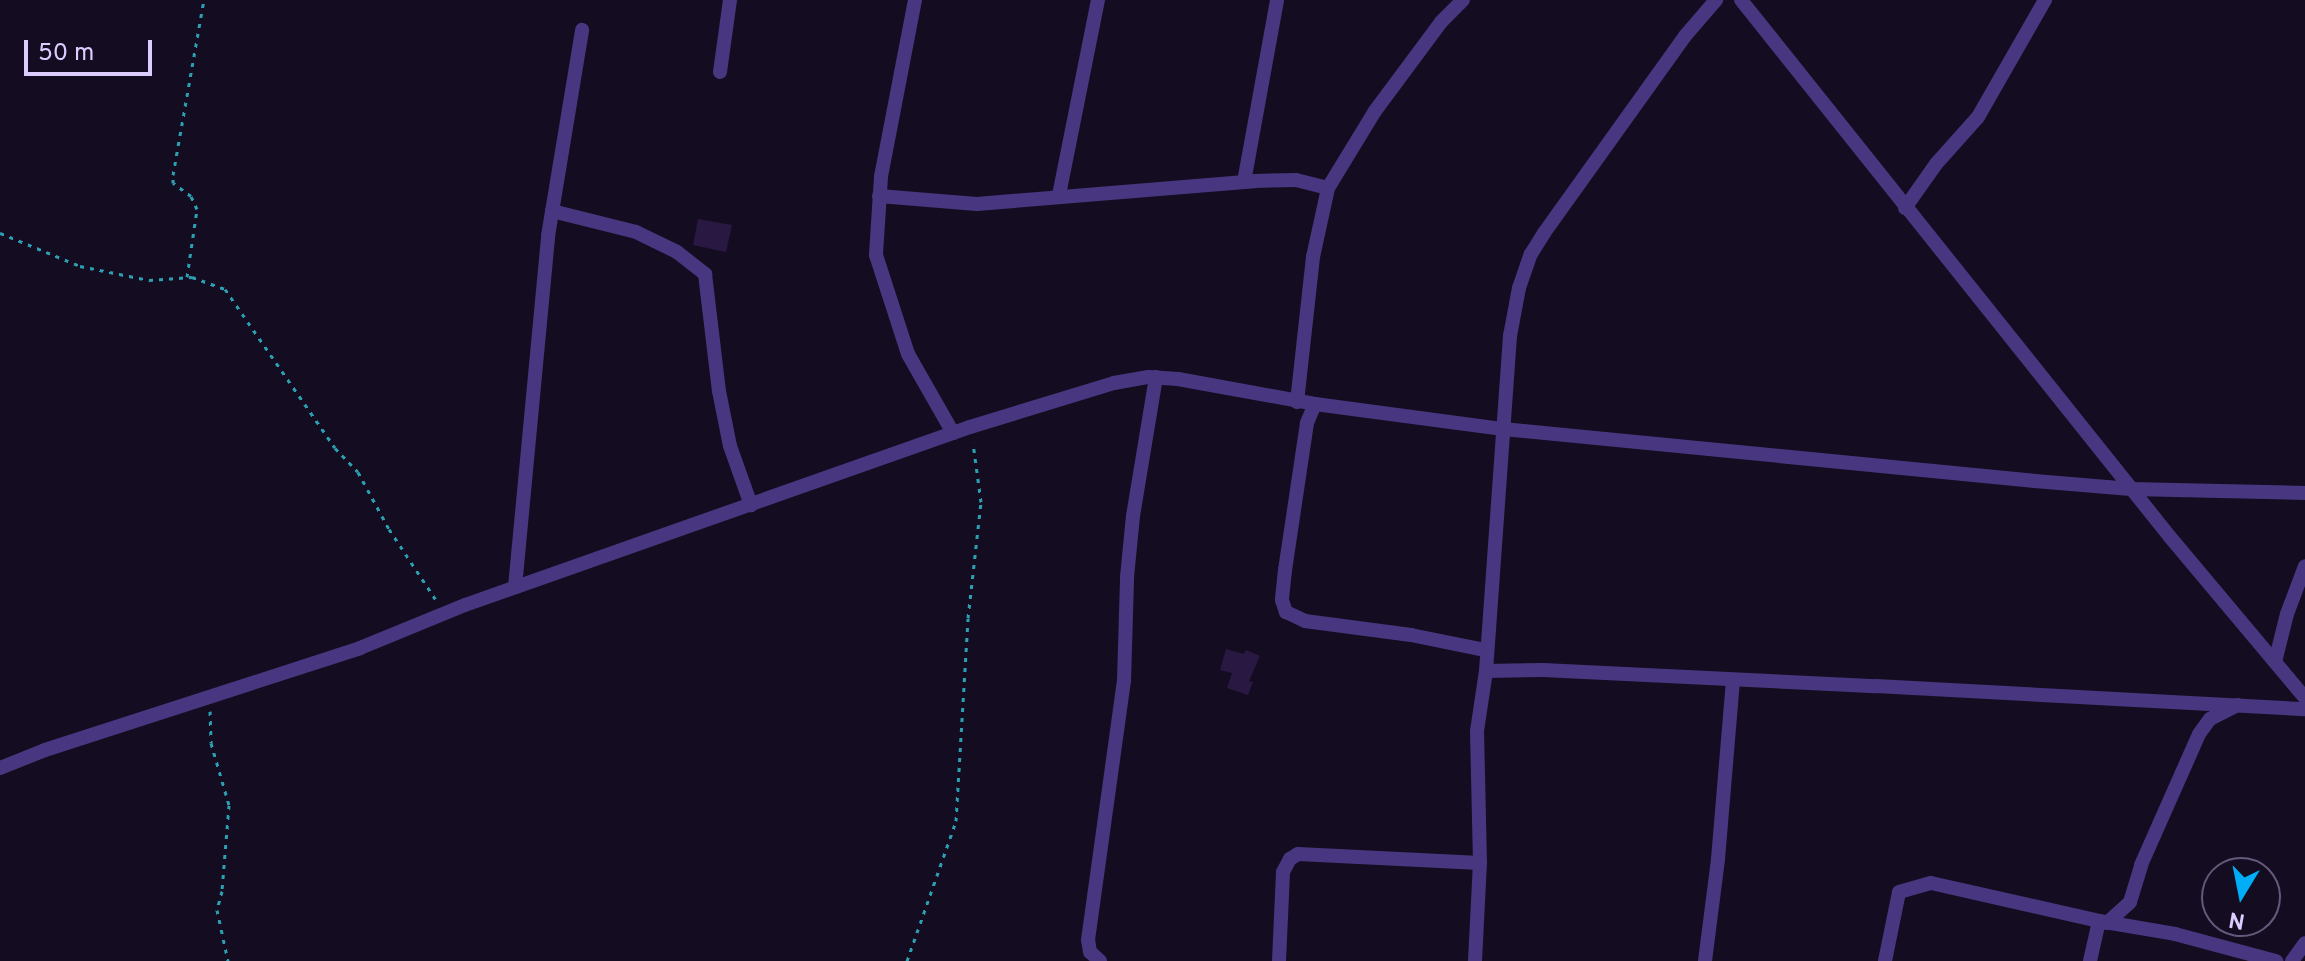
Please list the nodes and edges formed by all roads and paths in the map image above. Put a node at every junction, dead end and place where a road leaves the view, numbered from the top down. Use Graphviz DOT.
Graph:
graph roads {
  1 [pos="204,0"];
  2 [pos="730,0"];
  3 [pos="915,0"];
  4 [pos="1098,0"];
  5 [pos="1277,0"];
  6 [pos="1463,0"];
  7 [pos="1716,0"];
  8 [pos="1741,0"];
  9 [pos="2045,0"];
  10 [pos="582,30"];
  11 [pos="720,72"];
  12 [pos="1244,182"];
  13 [pos="1328,188"];
  14 [pos="1059,195"];
  15 [pos="879,196"];
  16 [pos="1905,208"];
  17 [pos="552,211"];
  18 [pos="0,233"];
  19 [pos="187,277"];
  20 [pos="1156,377"];
  21 [pos="1297,402"];
  22 [pos="1315,404"];
  23 [pos="970,427"];
  24 [pos="1503,429"];
  25 [pos="953,433"];
  26 [pos="2131,489"];
  27 [pos="2305,493"];
  28 [pos="751,505"];
  29 [pos="2305,566"];
  30 [pos="515,587"];
  31 [pos="446,613"];
  32 [pos="1485,650"];
  33 [pos="2275,662"];
  34 [pos="1486,671"];
  35 [pos="1733,680"];
  36 [pos="207,698"];
  37 [pos="2305,698"];
  38 [pos="2242,703"];
  39 [pos="2305,709"];
  40 [pos="0,768"];
  41 [pos="1480,863"];
  42 [pos="2103,922"];
  43 [pos="2305,943"];
  44 [pos="228,961"];
  45 [pos="907,961"];
  46 [pos="1100,961"];
  47 [pos="1279,961"];
  48 [pos="1475,961"];
  49 [pos="1705,961"];
  50 [pos="1885,961"];
  51 [pos="2090,961"];
  52 [pos="2276,961"];
  53 [pos="2292,961"];
  1 -- 19 [label="path"];
  2 -- 11 [label="street"];
  3 -- 15 [label="street"];
  4 -- 14 [label="street"];
  5 -- 12 [label="street"];
  6 -- 13 [label="street"];
  7 -- 24 [label="street"];
  8 -- 16 [label="street"];
  9 -- 16 [label="street"];
  10 -- 17 [label="street"];
  12 -- 13 [label="street"];
  12 -- 14 [label="street"];
  13 -- 21 [label="street"];
  14 -- 15 [label="street"];
  15 -- 25 [label="street"];
  16 -- 26 [label="street"];
  17 -- 28 [label="street"];
  17 -- 30 [label="street"];
  18 -- 19 [label="path"];
  19 -- 31 [label="path"];
  20 -- 21 [label="street"];
  20 -- 23 [label="street"];
  20 -- 46 [label="street"];
  21 -- 22 [label="street"];
  22 -- 24 [label="street"];
  22 -- 32 [label="street"];
  23 -- 25 [label="street"];
  23 -- 45 [label="path"];
  24 -- 26 [label="street"];
  24 -- 32 [label="street"];
  25 -- 28 [label="street"];
  26 -- 27 [label="street"];
  26 -- 33 [label="street"];
  28 -- 30 [label="street"];
  29 -- 33 [label="street"];
  30 -- 31 [label="street"];
  31 -- 36 [label="street"];
  32 -- 34 [label="street"];
  33 -- 37 [label="street"];
  34 -- 35 [label="street"];
  34 -- 41 [label="street"];
  35 -- 38 [label="street"];
  35 -- 49 [label="street"];
  36 -- 40 [label="street"];
  36 -- 44 [label="path"];
  38 -- 39 [label="street"];
  38 -- 42 [label="street"];
  41 -- 47 [label="street"];
  41 -- 48 [label="street"];
  42 -- 50 [label="street"];
  42 -- 51 [label="street"];
  42 -- 52 [label="street"];
  43 -- 53 [label="street"];
}
